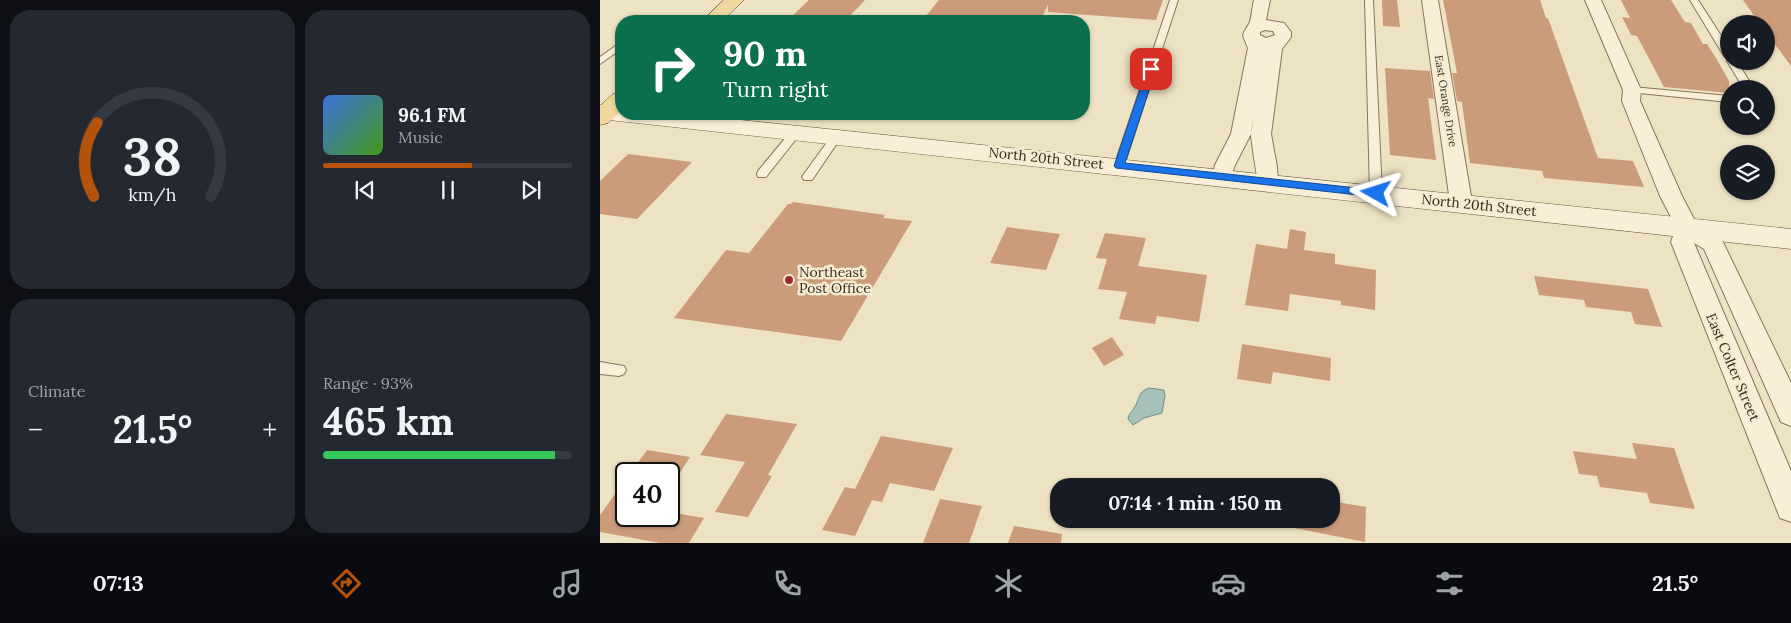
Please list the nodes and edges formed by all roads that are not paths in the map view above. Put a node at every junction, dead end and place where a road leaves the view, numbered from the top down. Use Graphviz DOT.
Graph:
graph roads {
  1 [pos="735,0"];
  2 [pos="1174,0"];
  3 [pos="1262,0"];
  4 [pos="1369,0"];
  5 [pos="1430,0"];
  6 [pos="1593,0"];
  7 [pos="1694,0"];
  8 [pos="1278,8"];
  9 [pos="718,15"];
  10 [pos="1254,33"];
  11 [pos="1278,34"];
  12 [pos="1720,42"];
  13 [pos="615,50"];
  14 [pos="600,61"];
  15 [pos="1632,90"];
  16 [pos="1720,97"];
  17 [pos="693,120"];
  18 [pos="796,132"];
  19 [pos="837,136"];
  20 [pos="1119,166"];
  21 [pos="762,174"];
  22 [pos="808,176"];
  23 [pos="1222,177"];
  24 [pos="1267,182"];
  25 [pos="1376,193"];
  26 [pos="1461,202"];
  27 [pos="1688,227"];
  28 [pos="1791,238"];
  29 [pos="600,368"];
  30 [pos="619,370"];
  31 [pos="1791,413"];
  32 [pos="1791,507"];
  1 -- 9 [label="main road"];
  2 -- 20 [label="lane"];
  3 -- 10 [label="street"];
  4 -- 25 [label="lane"];
  5 -- 26 [label="street, East Orange Drive"];
  6 -- 15 [label="street"];
  7 -- 12 [label="lane"];
  8 -- 11 [label="street"];
  10 -- 11 [label="street"];
  10 -- 23 [label="street"];
  11 -- 24 [label="street"];
  13 -- 14 [label="lane"];
  15 -- 16 [label="lane"];
  15 -- 27 [label="street"];
  17 -- 18 [label="street, North 20th Street"];
  18 -- 19 [label="street, North 20th Street"];
  18 -- 21 [label="lane"];
  19 -- 20 [label="street, North 20th Street"];
  19 -- 22 [label="lane"];
  20 -- 23 [label="street, North 20th Street"];
  23 -- 24 [label="street, North 20th Street"];
  24 -- 25 [label="street, North 20th Street"];
  25 -- 26 [label="street, North 20th Street"];
  26 -- 27 [label="street, North 20th Street"];
  27 -- 28 [label="street, North 20th Street"];
  27 -- 31 [label="street"];
  27 -- 32 [label="street, East Colter Street"];
  29 -- 30 [label="lane"];
}
